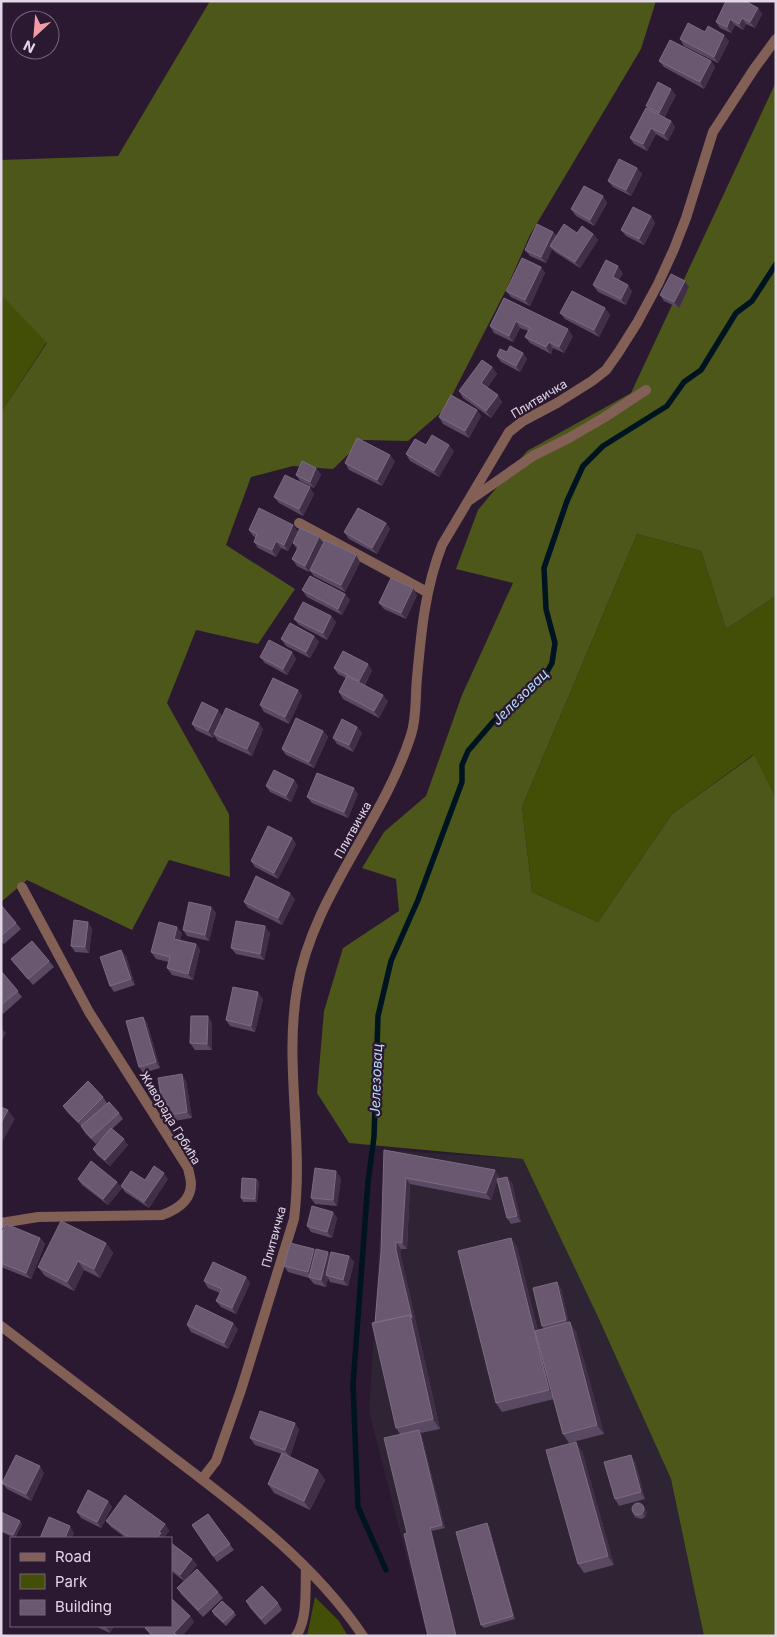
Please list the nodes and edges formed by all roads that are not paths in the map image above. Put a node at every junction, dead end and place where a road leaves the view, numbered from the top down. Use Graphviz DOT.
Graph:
graph roads {
  1 [pos="776,39"];
  2 [pos="646,390"];
  3 [pos="467,502"];
  4 [pos="299,523"];
  5 [pos="427,592"];
  6 [pos="22,887"];
  7 [pos="1,1224"];
  8 [pos="1,1326"];
  9 [pos="202,1479"];
  10 [pos="306,1568"];
  11 [pos="296,1636"];
  12 [pos="363,1636"];
  1 -- 3 [label="street, Плитвичка"];
  2 -- 3 [label="street"];
  3 -- 5 [label="street, Плитвичка"];
  4 -- 5 [label="street"];
  5 -- 9 [label="street, Плитвичка"];
  6 -- 7 [label="street, Живорада Грбића"];
  8 -- 9 [label="street"];
  9 -- 10 [label="street"];
  10 -- 11 [label="street"];
  10 -- 12 [label="street"];
}
